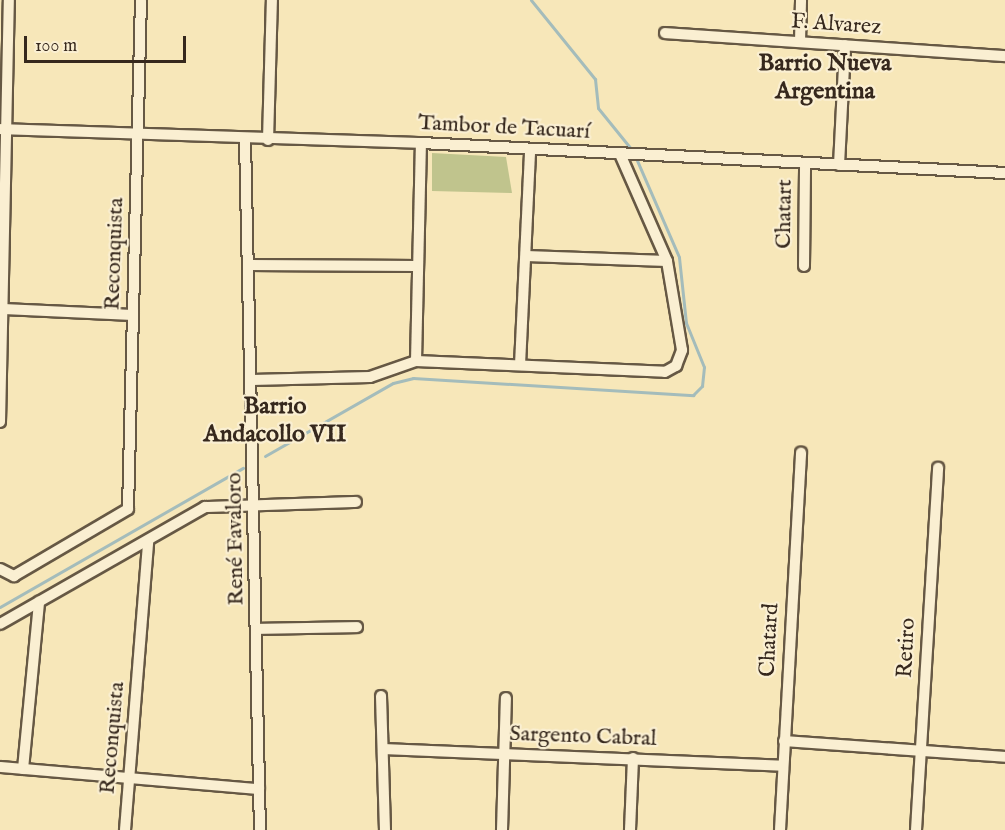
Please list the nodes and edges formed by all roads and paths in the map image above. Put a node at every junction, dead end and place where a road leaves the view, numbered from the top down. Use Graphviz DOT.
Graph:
graph roads {
  1 [pos="9,0"];
  2 [pos="141,0"];
  3 [pos="272,0"];
  4 [pos="801,0"];
  5 [pos="665,33"];
  6 [pos="800,42"];
  7 [pos="845,45"];
  8 [pos="1005,56"];
  9 [pos="3,129"];
  10 [pos="138,135"];
  11 [pos="245,139"];
  12 [pos="268,140"];
  13 [pos="421,143"];
  14 [pos="530,150"];
  15 [pos="624,154"];
  16 [pos="805,163"];
  17 [pos="839,165"];
  18 [pos="1005,173"];
  19 [pos="526,256"];
  20 [pos="667,261"];
  21 [pos="249,265"];
  22 [pos="417,266"];
  23 [pos="804,266"];
  24 [pos="2,309"];
  25 [pos="133,315"];
  26 [pos="416,361"];
  27 [pos="520,365"];
  28 [pos="252,380"];
  29 [pos="0,422"];
  30 [pos="801,453"];
  31 [pos="938,468"];
  32 [pos="356,502"];
  33 [pos="256,505"];
  34 [pos="148,541"];
  35 [pos="0,569"];
  36 [pos="39,602"];
  37 [pos="0,624"];
  38 [pos="357,627"];
  39 [pos="257,628"];
  40 [pos="381,696"];
  41 [pos="506,698"];
  42 [pos="784,741"];
  43 [pos="382,749"];
  44 [pos="921,751"];
  45 [pos="504,754"];
  46 [pos="1005,757"];
  47 [pos="633,758"];
  48 [pos="783,766"];
  49 [pos="0,767"];
  50 [pos="23,769"];
  51 [pos="129,778"];
  52 [pos="259,789"];
  53 [pos="125,830"];
  54 [pos="260,830"];
  55 [pos="385,830"];
  56 [pos="502,830"];
  57 [pos="630,830"];
  58 [pos="780,830"];
  59 [pos="916,830"];
  1 -- 9 [label="street"];
  2 -- 10 [label="street, Reconquista"];
  3 -- 12 [label="street"];
  4 -- 6 [label="street"];
  5 -- 6 [label="street, F. Alvarez"];
  6 -- 7 [label="street, F. Alvarez"];
  7 -- 8 [label="street, F. Alvarez"];
  7 -- 17 [label="street"];
  9 -- 10 [label="street, Tambor de Tacuarí"];
  9 -- 24 [label="street"];
  10 -- 11 [label="street, Tambor de Tacuarí"];
  10 -- 25 [label="street, Reconquista"];
  11 -- 12 [label="street, Tambor de Tacuarí"];
  11 -- 21 [label="street, René Favaloro"];
  12 -- 13 [label="street, Tambor de Tacuarí"];
  13 -- 14 [label="street, Tambor de Tacuarí"];
  13 -- 22 [label="street"];
  14 -- 15 [label="street, Tambor de Tacuarí"];
  14 -- 19 [label="street"];
  15 -- 16 [label="street, Tambor de Tacuarí"];
  15 -- 20 [label="street"];
  16 -- 17 [label="street, Tambor de Tacuarí"];
  16 -- 23 [label="street, Chatart"];
  17 -- 18 [label="street, Tambor de Tacuarí"];
  19 -- 20 [label="street"];
  19 -- 27 [label="street"];
  20 -- 27 [label="street"];
  21 -- 22 [label="street"];
  21 -- 28 [label="street, René Favaloro"];
  22 -- 26 [label="street"];
  24 -- 25 [label="street"];
  24 -- 29 [label="street"];
  25 -- 35 [label="street, Reconquista"];
  26 -- 27 [label="street"];
  26 -- 28 [label="street"];
  28 -- 33 [label="street, René Favaloro"];
  30 -- 42 [label="street, Chatard"];
  31 -- 44 [label="street, Retiro"];
  32 -- 33 [label="street"];
  33 -- 34 [label="street"];
  33 -- 39 [label="street, René Favaloro"];
  34 -- 36 [label="street"];
  34 -- 51 [label="street, Reconquista"];
  36 -- 37 [label="street"];
  36 -- 50 [label="street"];
  38 -- 39 [label="street"];
  39 -- 52 [label="street, René Favaloro"];
  40 -- 43 [label="street"];
  41 -- 45 [label="street"];
  42 -- 44 [label="street"];
  42 -- 48 [label="street, Chatard"];
  43 -- 45 [label="street, Sargento Cabral"];
  43 -- 55 [label="street"];
  44 -- 46 [label="street"];
  44 -- 59 [label="street, Retiro"];
  45 -- 47 [label="street, Sargento Cabral"];
  45 -- 56 [label="street"];
  47 -- 48 [label="street, Sargento Cabral"];
  47 -- 57 [label="street"];
  48 -- 58 [label="street, Chatard"];
  49 -- 50 [label="street"];
  50 -- 51 [label="street"];
  51 -- 52 [label="street"];
  51 -- 53 [label="street, Reconquista"];
  52 -- 54 [label="street, René Favaloro"];
}
